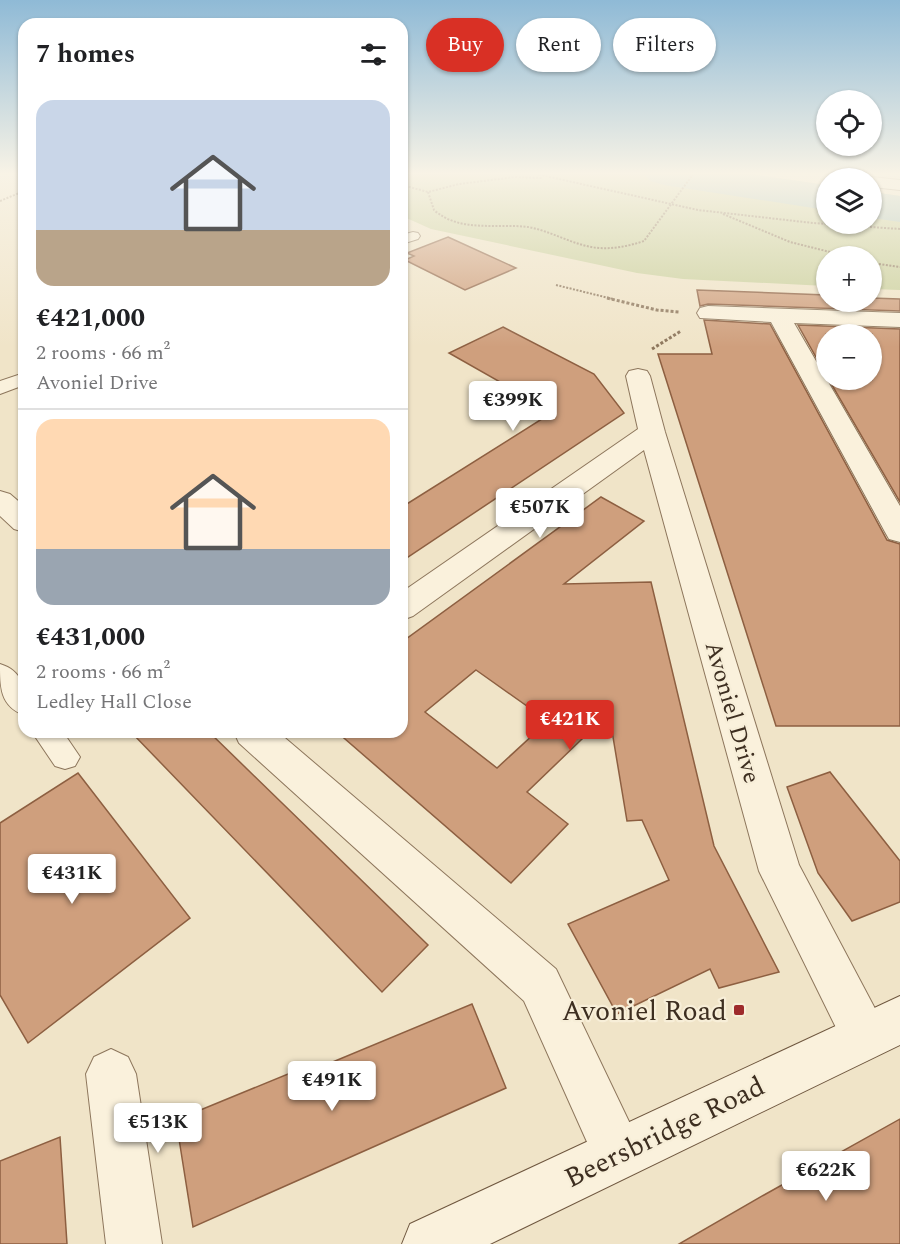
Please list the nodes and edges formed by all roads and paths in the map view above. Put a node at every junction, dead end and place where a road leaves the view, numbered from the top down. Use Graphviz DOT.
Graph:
graph roads {
  1 [pos="543,231"];
  2 [pos="652,231"];
  3 [pos="763,231"];
  4 [pos="816,248"];
  5 [pos="882,264"];
  6 [pos="900,267"];
  7 [pos="556,285"];
  8 [pos="708,313"];
  9 [pos="779,316"];
  10 [pos="900,320"];
  11 [pos="638,376"];
  12 [pos="18,381"];
  13 [pos="0,388"];
  14 [pos="652,432"];
  15 [pos="0,500"];
  16 [pos="18,516"];
  17 [pos="900,532"];
  18 [pos="408,604"];
  19 [pos="0,674"];
  20 [pos="18,696"];
  21 [pos="51,738"];
  22 [pos="259,738"];
  23 [pos="65,757"];
  24 [pos="882,1027"];
  25 [pos="111,1074"];
  26 [pos="618,1153"];
  27 [pos="480,1233"];
  28 [pos="134,1244"];
  29 [pos="430,1244"];
  1 -- 2 [label="path"];
  3 -- 4 [label="path"];
  5 -- 6 [label="path"];
  7 -- 8 [label="path"];
  8 -- 9 [label="street"];
  8 -- 11 [label="path"];
  9 -- 10 [label="street"];
  9 -- 17 [label="street"];
  11 -- 14 [label="street, Avoniel Drive"];
  12 -- 13 [label="lane"];
  14 -- 18 [label="street"];
  14 -- 24 [label="street, Avoniel Drive"];
  15 -- 16 [label="street"];
  19 -- 20 [label="lane"];
  21 -- 23 [label="lane"];
  22 -- 26 [label="street"];
  24 -- 26 [label="street, Beersbridge Road"];
  25 -- 28 [label="street"];
  26 -- 27 [label="street, Beersbridge Road"];
  27 -- 29 [label="street, Beersbridge Road"];
}
